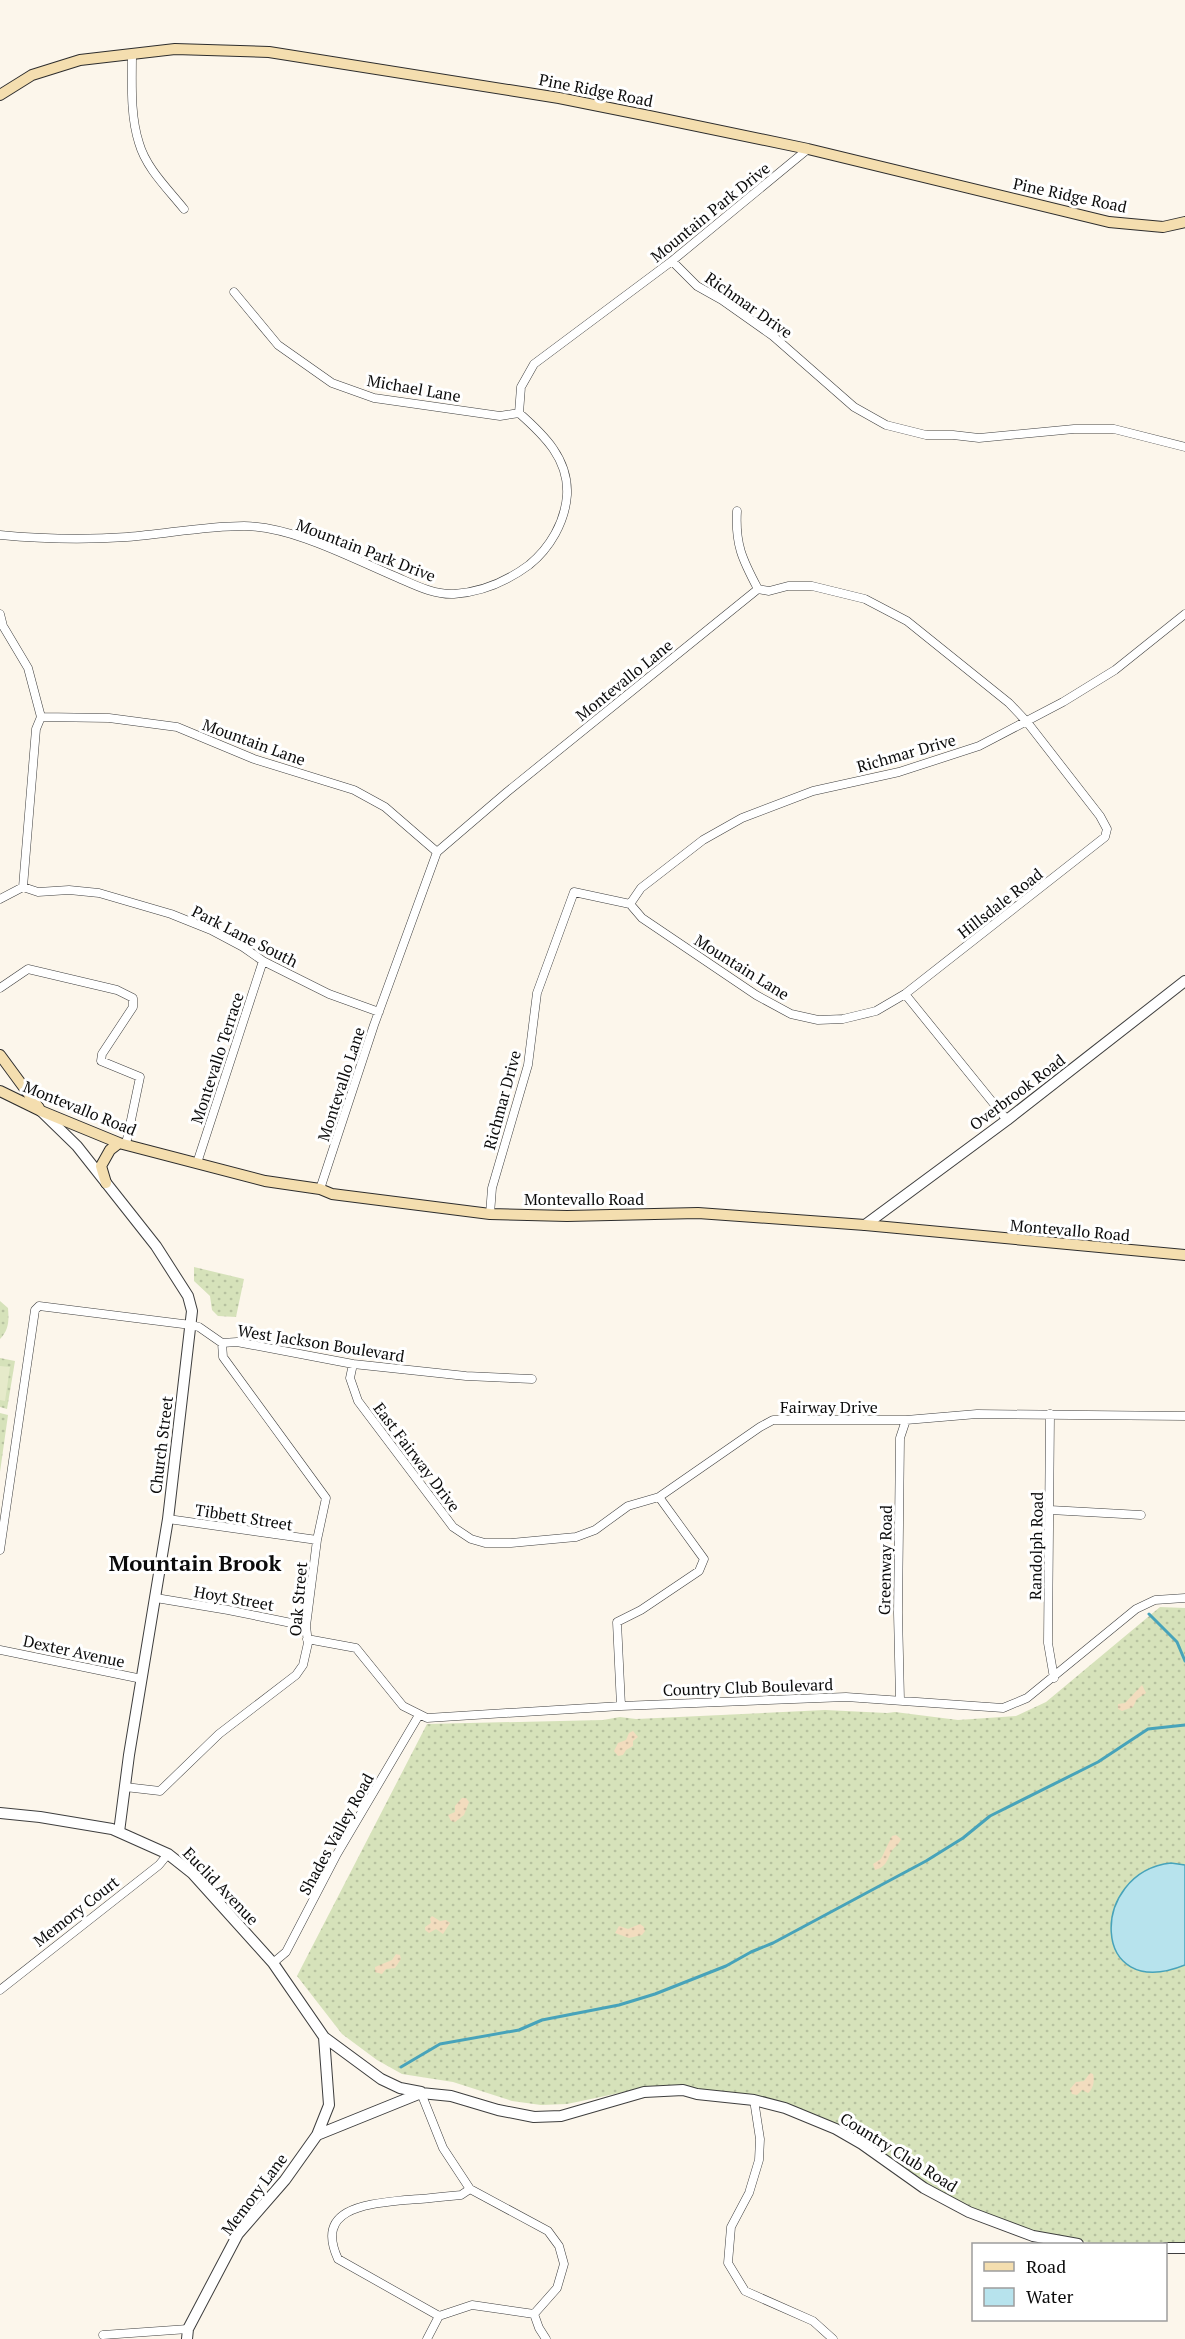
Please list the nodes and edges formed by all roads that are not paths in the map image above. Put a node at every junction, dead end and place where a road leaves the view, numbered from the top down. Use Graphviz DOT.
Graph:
graph roads {
  1 [pos="132,54"];
  2 [pos="0,95"];
  3 [pos="808,149"];
  4 [pos="184,209"];
  5 [pos="1185,222"];
  6 [pos="672,261"];
  7 [pos="234,292"];
  8 [pos="519,413"];
  9 [pos="1185,447"];
  10 [pos="737,511"];
  11 [pos="0,535"];
  12 [pos="758,589"];
  13 [pos="0,614"];
  14 [pos="1185,614"];
  15 [pos="41,717"];
  16 [pos="1027,722"];
  17 [pos="437,852"];
  18 [pos="23,887"];
  19 [pos="0,899"];
  20 [pos="630,904"];
  21 [pos="262,961"];
  22 [pos="1185,981"];
  23 [pos="0,988"];
  24 [pos="905,994"];
  25 [pos="379,1012"];
  26 [pos="0,1055"];
  27 [pos="0,1091"];
  28 [pos="41,1111"];
  29 [pos="1007,1120"];
  30 [pos="123,1143"];
  31 [pos="197,1164"];
  32 [pos="106,1183"];
  33 [pos="320,1189"];
  34 [pos="490,1214"];
  35 [pos="865,1225"];
  36 [pos="1185,1255"];
  37 [pos="191,1325"];
  38 [pos="222,1343"];
  39 [pos="353,1364"];
  40 [pos="532,1378"];
  41 [pos="1050,1414"];
  42 [pos="1185,1416"];
  43 [pos="906,1420"];
  44 [pos="659,1497"];
  45 [pos="1050,1510"];
  46 [pos="1141,1515"];
  47 [pos="168,1519"];
  48 [pos="317,1540"];
  49 [pos="0,1550"];
  50 [pos="156,1598"];
  51 [pos="1185,1598"];
  52 [pos="306,1626"];
  53 [pos="307,1639"];
  54 [pos="0,1650"];
  55 [pos="142,1678"];
  56 [pos="1054,1678"];
  57 [pos="900,1700"];
  58 [pos="621,1706"];
  59 [pos="419,1715"];
  60 [pos="125,1787"];
  61 [pos="0,1813"];
  62 [pos="119,1832"];
  63 [pos="168,1854"];
  64 [pos="273,1963"];
  65 [pos="0,1990"];
  66 [pos="324,2037"];
  67 [pos="421,2092"];
  68 [pos="754,2100"];
  69 [pos="317,2135"];
  70 [pos="470,2188"];
  71 [pos="1072,2243"];
  72 [pos="1167,2248"];
  73 [pos="1185,2248"];
  74 [pos="534,2314"];
  75 [pos="439,2316"];
  76 [pos="188,2334"];
  77 [pos="103,2335"];
  78 [pos="428,2339"];
  79 [pos="546,2339"];
  80 [pos="833,2339"];
  1 -- 2 [label="main road, Pine Ridge Road"];
  1 -- 3 [label="main road, Pine Ridge Road"];
  1 -- 4 [label="street"];
  3 -- 5 [label="main road, Pine Ridge Road"];
  3 -- 6 [label="street, Mountain Park Drive"];
  6 -- 8 [label="street, Mountain Park Drive"];
  6 -- 9 [label="street, Richmar Drive"];
  7 -- 8 [label="street, Michael Lane"];
  8 -- 11 [label="street, Mountain Park Drive"];
  10 -- 12 [label="street"];
  12 -- 16 [label="street"];
  12 -- 17 [label="street, Montevallo Lane"];
  13 -- 15 [label="street"];
  14 -- 16 [label="street, Richmar Drive"];
  15 -- 17 [label="street, Mountain Lane"];
  15 -- 18 [label="street"];
  16 -- 20 [label="street, Richmar Drive"];
  16 -- 24 [label="street, Hillsdale Road"];
  17 -- 25 [label="street, Montevallo Lane"];
  18 -- 19 [label="street"];
  18 -- 21 [label="street, Park Lane South"];
  20 -- 24 [label="street, Mountain Lane"];
  20 -- 34 [label="street, Richmar Drive"];
  21 -- 25 [label="street, Park Lane South"];
  21 -- 31 [label="street, Montevallo Terrace"];
  22 -- 29 [label="street, Overbrook Road"];
  23 -- 30 [label="street"];
  24 -- 29 [label="street"];
  25 -- 33 [label="street, Montevallo Lane"];
  26 -- 28 [label="main road"];
  27 -- 28 [label="main road, Montevallo Road"];
  28 -- 30 [label="main road, Montevallo Road"];
  28 -- 32 [label="street, Church Street"];
  29 -- 35 [label="street, Overbrook Road"];
  30 -- 31 [label="main road, Montevallo Road"];
  30 -- 32 [label="main road"];
  31 -- 33 [label="main road, Montevallo Road"];
  32 -- 37 [label="street, Church Street"];
  33 -- 34 [label="main road, Montevallo Road"];
  34 -- 35 [label="main road, Montevallo Road"];
  35 -- 36 [label="main road, Montevallo Road"];
  37 -- 38 [label="street, West Jackson Boulevard"];
  37 -- 47 [label="street, Church Street"];
  37 -- 49 [label="street, West Jackson Boulevard"];
  38 -- 39 [label="street, West Jackson Boulevard"];
  38 -- 48 [label="street, Oak Street"];
  39 -- 40 [label="street, West Jackson Boulevard"];
  39 -- 44 [label="street, East Fairway Drive"];
  41 -- 42 [label="street, Fairway Drive"];
  41 -- 43 [label="street, Fairway Drive"];
  41 -- 45 [label="street, Randolph Road"];
  43 -- 44 [label="street, Fairway Drive"];
  43 -- 57 [label="street, Greenway Road"];
  44 -- 58 [label="street"];
  45 -- 46 [label="street"];
  45 -- 56 [label="street, Randolph Road"];
  47 -- 48 [label="street, Tibbett Street"];
  47 -- 50 [label="street, Church Street"];
  48 -- 52 [label="street, Oak Street"];
  50 -- 52 [label="street, Hoyt Street"];
  50 -- 55 [label="street, Church Street"];
  51 -- 56 [label="street, Country Club Boulevard"];
  52 -- 53 [label="street, Oak Street"];
  53 -- 59 [label="street"];
  53 -- 60 [label="street, Oak Street"];
  54 -- 55 [label="street, Dexter Avenue"];
  55 -- 60 [label="street, Church Street"];
  56 -- 57 [label="street, Country Club Boulevard"];
  57 -- 58 [label="street, Country Club Boulevard"];
  58 -- 59 [label="street, Country Club Boulevard"];
  59 -- 64 [label="street, Shades Valley Road"];
  60 -- 62 [label="street, Church Street"];
  61 -- 62 [label="street, Euclid Avenue"];
  62 -- 63 [label="street, Euclid Avenue"];
  63 -- 64 [label="street, Euclid Avenue"];
  63 -- 65 [label="street, Memory Court"];
  64 -- 66 [label="street, Country Club Road"];
  66 -- 67 [label="street, Country Club Road"];
  66 -- 69 [label="street"];
  67 -- 68 [label="street, Country Club Road"];
  67 -- 69 [label="street"];
  67 -- 70 [label="street"];
  68 -- 71 [label="street, Country Club Road"];
  68 -- 80 [label="street"];
  69 -- 76 [label="street, Memory Lane"];
  70 -- 74 [label="street"];
  70 -- 75 [label="street"];
  72 -- 73 [label="street"];
  74 -- 75 [label="street"];
  74 -- 79 [label="street"];
  75 -- 78 [label="street"];
  76 -- 77 [label="street"];
}
